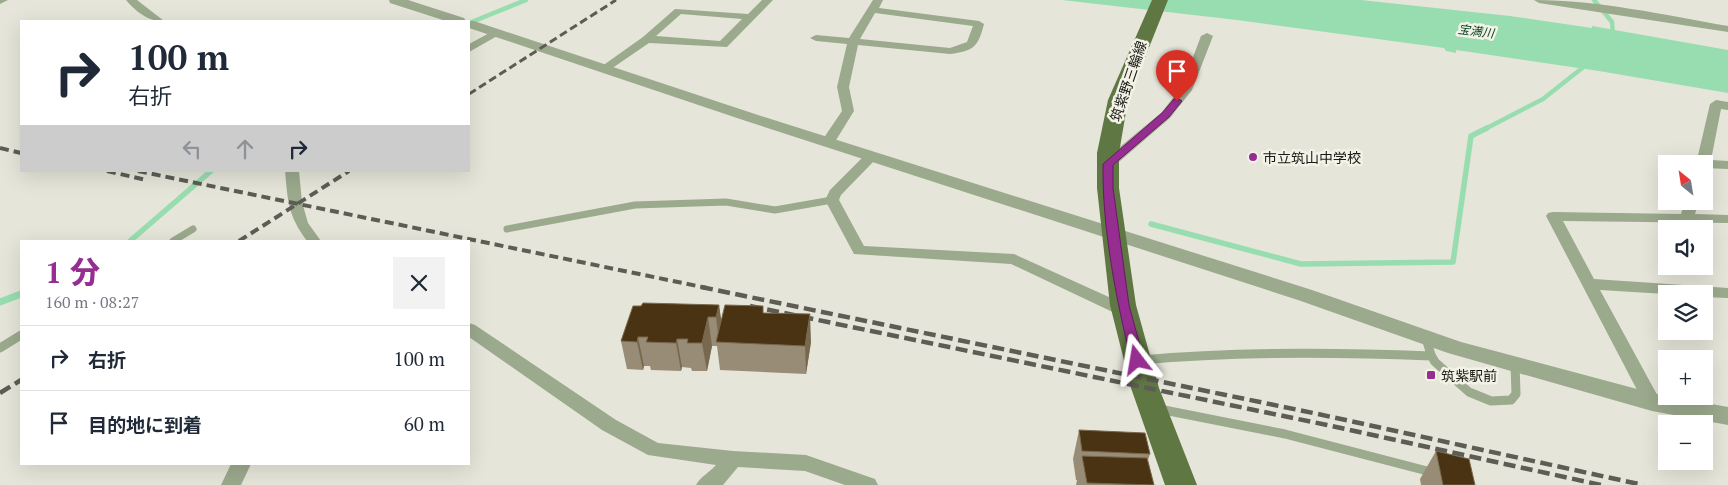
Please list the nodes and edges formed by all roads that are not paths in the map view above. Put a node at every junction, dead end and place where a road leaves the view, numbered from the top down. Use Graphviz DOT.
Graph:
graph roads {
  1 [pos="132,0"];
  2 [pos="395,0"];
  3 [pos="768,0"];
  4 [pos="1539,0"];
  5 [pos="875,5"];
  6 [pos="1156,9"];
  7 [pos="751,17"];
  8 [pos="157,20"];
  9 [pos="456,20"];
  10 [pos="470,24"];
  11 [pos="1728,30"];
  12 [pos="495,33"];
  13 [pos="1207,36"];
  14 [pos="816,38"];
  15 [pos="648,39"];
  16 [pos="853,41"];
  17 [pos="470,48"];
  18 [pos="604,69"];
  19 [pos="1728,106"];
  20 [pos="828,142"];
  21 [pos="1705,155"];
  22 [pos="868,160"];
  23 [pos="1108,164"];
  24 [pos="1713,164"];
  25 [pos="1728,165"];
  26 [pos="292,172"];
  27 [pos="832,200"];
  28 [pos="1689,210"];
  29 [pos="1687,217"];
  30 [pos="1728,219"];
  31 [pos="192,229"];
  32 [pos="507,229"];
  33 [pos="1113,233"];
  34 [pos="175,240"];
  35 [pos="313,240"];
  36 [pos="1589,284"];
  37 [pos="1728,294"];
  38 [pos="1125,311"];
  39 [pos="470,330"];
  40 [pos="20,336"];
  41 [pos="1426,337"];
  42 [pos="0,348"];
  43 [pos="1431,356"];
  44 [pos="1137,360"];
  45 [pos="1515,364"];
  46 [pos="1652,402"];
  47 [pos="1152,408"];
  48 [pos="1728,416"];
  49 [pos="733,459"];
  50 [pos="241,465"];
  51 [pos="1449,476"];
  52 [pos="714,483"];
  53 [pos="231,485"];
  54 [pos="868,485"];
  55 [pos="1182,485"];
  1 -- 8 [label="street"];
  2 -- 9 [label="street"];
  3 -- 7 [label="street"];
  4 -- 11 [label="street"];
  5 -- 16 [label="street"];
  5 -- 16 [label="street"];
  6 -- 23 [label="main road, 筑紫野三輪線"];
  7 -- 15 [label="street"];
  7 -- 15 [label="street"];
  10 -- 12 [label="street"];
  12 -- 17 [label="street"];
  12 -- 18 [label="street"];
  13 -- 23 [label="street"];
  14 -- 16 [label="street"];
  15 -- 18 [label="street"];
  16 -- 20 [label="street"];
  18 -- 20 [label="street"];
  19 -- 21 [label="street"];
  20 -- 33 [label="street"];
  22 -- 27 [label="street"];
  23 -- 33 [label="main road, 筑紫野三輪線"];
  24 -- 25 [label="street"];
  26 -- 35 [label="street"];
  27 -- 32 [label="lane"];
  27 -- 38 [label="street"];
  28 -- 29 [label="street"];
  29 -- 30 [label="street"];
  29 -- 36 [label="street"];
  31 -- 34 [label="lane"];
  33 -- 38 [label="main road, 筑紫野三輪線"];
  33 -- 41 [label="street"];
  36 -- 37 [label="street"];
  36 -- 46 [label="street"];
  38 -- 44 [label="main road, 筑紫野三輪線"];
  39 -- 49 [label="street"];
  40 -- 42 [label="lane"];
  41 -- 43 [label="lane"];
  41 -- 45 [label="street"];
  43 -- 44 [label="lane"];
  43 -- 45 [label="lane"];
  44 -- 47 [label="main road, 筑紫野三輪線"];
  45 -- 46 [label="street"];
  46 -- 48 [label="street"];
  47 -- 51 [label="lane"];
  47 -- 55 [label="main road, 筑紫野三輪線"];
  49 -- 52 [label="street"];
  49 -- 54 [label="street"];
  50 -- 53 [label="street"];
}
